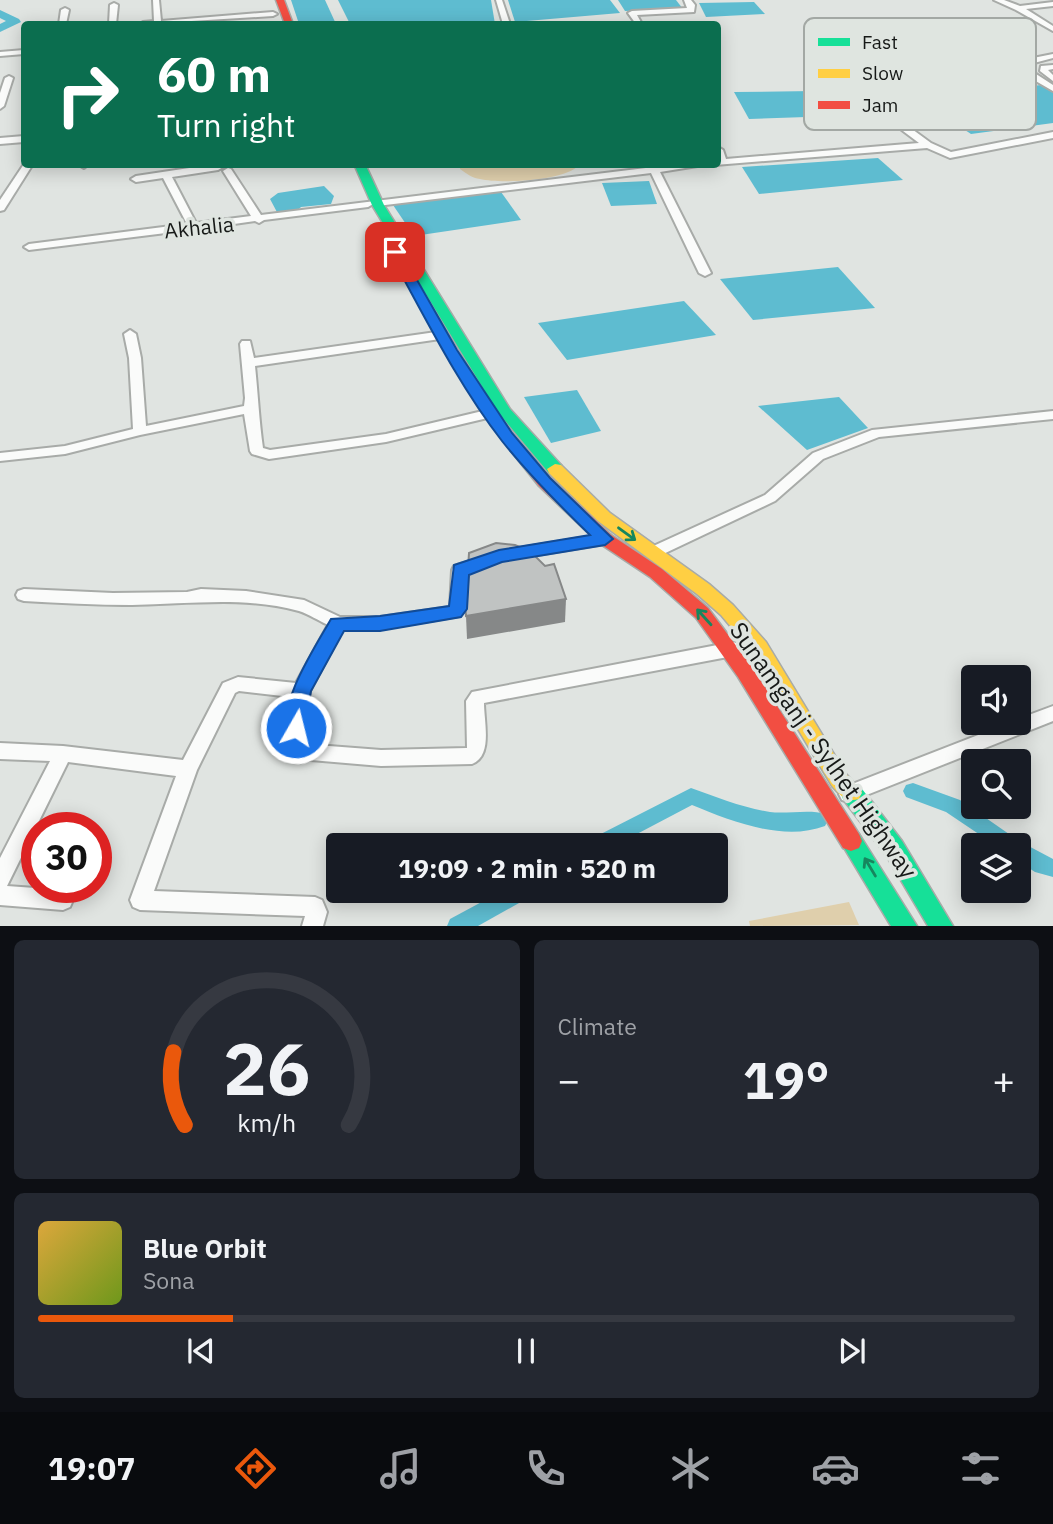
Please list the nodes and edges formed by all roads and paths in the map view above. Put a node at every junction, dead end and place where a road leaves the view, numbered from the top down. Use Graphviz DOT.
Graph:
graph roads {
  1 [pos="156,0"];
  2 [pos="499,0"];
  3 [pos="687,0"];
  4 [pos="997,0"];
  5 [pos="1053,4"];
  6 [pos="114,5"];
  7 [pos="1019,8"];
  8 [pos="65,10"];
  9 [pos="276,10"];
  10 [pos="1035,18"];
  11 [pos="1036,18"];
  12 [pos="63,21"];
  13 [pos="112,21"];
  14 [pos="158,21"];
  15 [pos="183,21"];
  16 [pos="506,21"];
  17 [pos="637,21"];
  18 [pos="1053,29"];
  19 [pos="21,52"];
  20 [pos="0,54"];
  21 [pos="1053,67"];
  22 [pos="9,78"];
  23 [pos="1036,78"];
  24 [pos="1053,79"];
  25 [pos="1053,89"];
  26 [pos="0,106"];
  27 [pos="908,130"];
  28 [pos="1053,135"];
  29 [pos="21,139"];
  30 [pos="0,141"];
  31 [pos="928,145"];
  32 [pos="721,163"];
  33 [pos="26,168"];
  34 [pos="351,168"];
  35 [pos="360,168"];
  36 [pos="595,168"];
  37 [pos="671,168"];
  38 [pos="654,170"];
  39 [pos="599,175"];
  40 [pos="167,176"];
  41 [pos="136,179"];
  42 [pos="373,203"];
  43 [pos="0,208"];
  44 [pos="259,220"];
  45 [pos="194,228"];
  46 [pos="29,247"];
  47 [pos="705,273"];
  48 [pos="130,334"];
  49 [pos="443,335"];
  50 [pos="246,344"];
  51 [pos="248,363"];
  52 [pos="250,409"];
  53 [pos="491,413"];
  54 [pos="1053,415"];
  55 [pos="140,431"];
  56 [pos="0,457"];
  57 [pos="605,539"];
  58 [pos="654,552"];
  59 [pos="24,595"];
  60 [pos="338,624"];
  61 [pos="758,647"];
  62 [pos="730,649"];
  63 [pos="301,691"];
  64 [pos="1053,713"];
  65 [pos="0,751"];
  66 [pos="63,754"];
  67 [pos="188,769"];
  68 [pos="853,792"];
  69 [pos="828,801"];
  70 [pos="0,879"];
  71 [pos="0,895"];
  72 [pos="21,897"];
  73 [pos="312,926"];
  74 [pos="905,926"];
  75 [pos="941,926"];
  1 -- 14 [label="street"];
  2 -- 16 [label="street"];
  3 -- 17 [label="street"];
  4 -- 7 [label="street"];
  5 -- 7 [label="street"];
  6 -- 13 [label="street"];
  7 -- 10 [label="street"];
  8 -- 12 [label="street"];
  9 -- 15 [label="street"];
  11 -- 18 [label="street"];
  19 -- 20 [label="street"];
  21 -- 24 [label="street"];
  22 -- 26 [label="street"];
  23 -- 25 [label="street"];
  27 -- 31 [label="street"];
  28 -- 31 [label="street"];
  29 -- 30 [label="street"];
  31 -- 32 [label="street"];
  33 -- 43 [label="street"];
  34 -- 42 [label="main road, Sunamganj - Sylhet Highway"];
  35 -- 42 [label="main road, Sunamganj - Sylhet Highway"];
  36 -- 39 [label="street"];
  37 -- 38 [label="street, Akhalia"];
  38 -- 39 [label="street, Akhalia"];
  38 -- 47 [label="street"];
  39 -- 42 [label="street, Akhalia"];
  40 -- 41 [label="street"];
  40 -- 44 [label="street"];
  40 -- 45 [label="street"];
  42 -- 44 [label="street, Akhalia"];
  42 -- 49 [label="main road, Sunamganj - Sylhet Highway"];
  42 -- 58 [label="main road, Sunamganj - Sylhet Highway, one-way"];
  44 -- 45 [label="street, Akhalia"];
  45 -- 46 [label="street, Akhalia"];
  48 -- 55 [label="street"];
  49 -- 51 [label="street"];
  49 -- 53 [label="main road, Sunamganj - Sylhet Highway"];
  50 -- 51 [label="street"];
  51 -- 52 [label="street"];
  52 -- 53 [label="street"];
  52 -- 55 [label="street"];
  53 -- 57 [label="main road, Sunamganj - Sylhet Highway"];
  54 -- 58 [label="street"];
  55 -- 56 [label="street"];
  57 -- 60 [label="street"];
  62 -- 57 [label="main road, Sunamganj - Sylhet Highway, one-way"];
  58 -- 61 [label="main road, Sunamganj - Sylhet Highway"];
  59 -- 60 [label="street"];
  60 -- 63 [label="street"];
  61 -- 62 [label="street"];
  61 -- 68 [label="main road, Sunamganj - Sylhet Highway"];
  62 -- 63 [label="street"];
  62 -- 69 [label="main road, Sunamganj - Sylhet Highway"];
  63 -- 67 [label="street"];
  64 -- 68 [label="street"];
  65 -- 66 [label="street"];
  66 -- 67 [label="street"];
  66 -- 70 [label="street"];
  67 -- 73 [label="street"];
  68 -- 69 [label="street"];
  68 -- 75 [label="main road, Sunamganj - Sylhet Highway"];
  74 -- 69 [label="main road, Sunamganj - Sylhet Highway, one-way"];
  71 -- 72 [label="street"];
}
